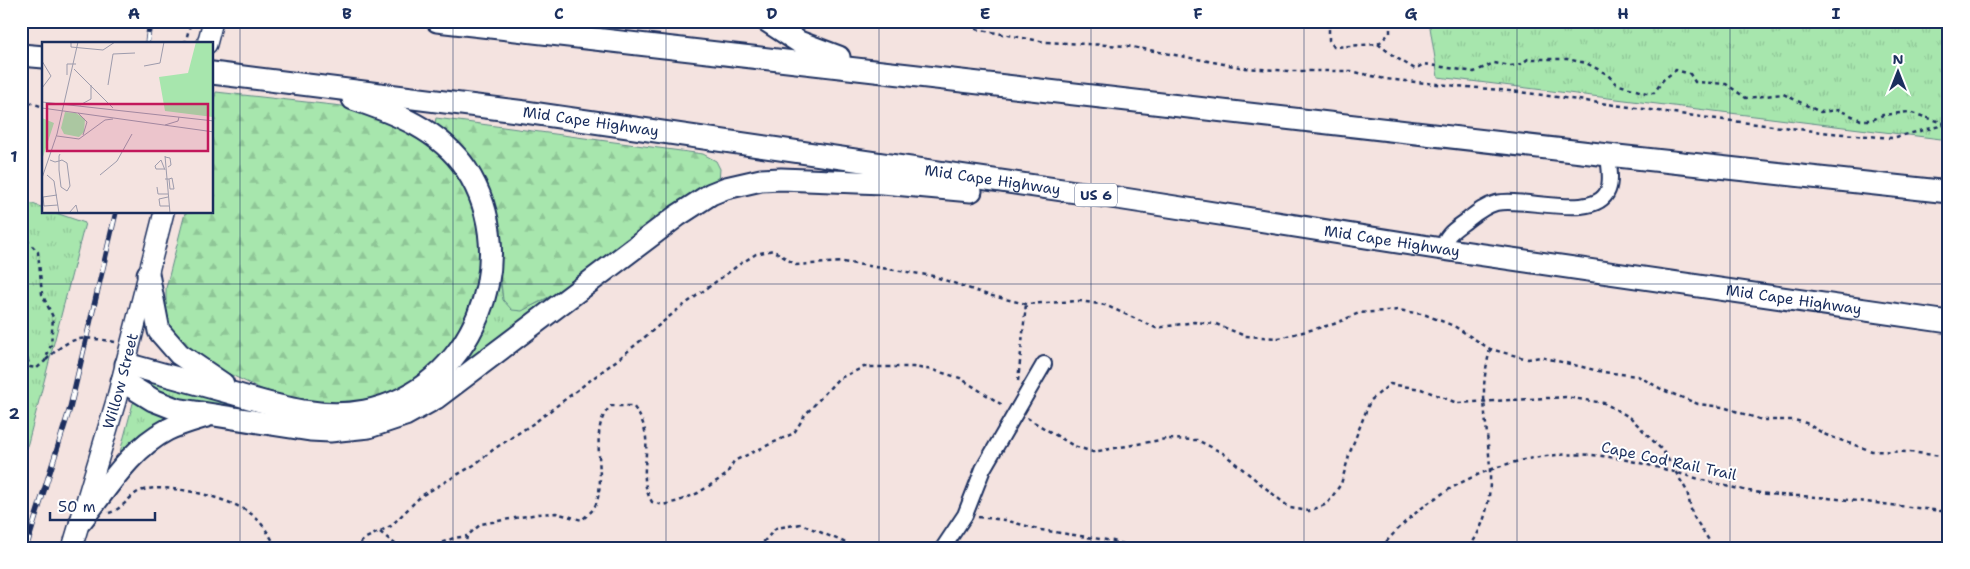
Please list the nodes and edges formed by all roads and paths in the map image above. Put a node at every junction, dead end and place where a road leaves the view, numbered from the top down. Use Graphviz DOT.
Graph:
graph roads {
  1 [pos="191,21"];
  2 [pos="213,21"];
  3 [pos="437,21"];
  4 [pos="767,21"];
  5 [pos="962,21"];
  6 [pos="1329,21"];
  7 [pos="1390,21"];
  8 [pos="186,42"];
  9 [pos="208,42"];
  10 [pos="1378,44"];
  11 [pos="21,55"];
  12 [pos="42,57"];
  13 [pos="882,70"];
  14 [pos="214,73"];
  15 [pos="307,84"];
  16 [pos="21,100"];
  17 [pos="42,106"];
  18 [pos="1948,124"];
  19 [pos="1608,155"];
  20 [pos="1949,192"];
  21 [pos="1124,200"];
  22 [pos="163,214"];
  23 [pos="21,234"];
  24 [pos="1442,249"];
  25 [pos="148,274"];
  26 [pos="1026,304"];
  27 [pos="1949,322"];
  28 [pos="21,340"];
  29 [pos="1490,349"];
  30 [pos="45,362"];
  31 [pos="126,363"];
  32 [pos="1044,364"];
  33 [pos="242,396"];
  34 [pos="1485,400"];
  35 [pos="1016,410"];
  36 [pos="207,416"];
  37 [pos="1949,457"];
  38 [pos="1491,470"];
  39 [pos="1678,474"];
  40 [pos="1949,512"];
  41 [pos="106,514"];
  42 [pos="965,515"];
  43 [pos="81,521"];
  44 [pos="380,532"];
  45 [pos="467,536"];
  46 [pos="72,548"];
  47 [pos="277,548"];
  48 [pos="354,548"];
  49 [pos="400,548"];
  50 [pos="428,548"];
  51 [pos="465,548"];
  52 [pos="758,548"];
  53 [pos="858,548"];
  54 [pos="943,548"];
  55 [pos="1138,548"];
  56 [pos="1381,548"];
  57 [pos="1469,548"];
  58 [pos="1714,548"];
  1 -- 8 [label="path"];
  2 -- 9 [label="main road"];
  3 -- 13 [label="highway"];
  4 -- 13 [label="highway"];
  5 -- 18 [label="path"];
  6 -- 10 [label="path"];
  7 -- 10 [label="path"];
  10 -- 18 [label="path"];
  11 -- 12 [label="highway"];
  13 -- 19 [label="highway"];
  14 -- 15 [label="highway, Mid Cape Highway / US 6"];
  15 -- 21 [label="highway, Mid Cape Highway / US 6"];
  15 -- 33 [label="highway"];
  16 -- 17 [label="path"];
  19 -- 20 [label="highway"];
  19 -- 24 [label="lane"];
  21 -- 24 [label="highway, Mid Cape Highway / US 6"];
  21 -- 36 [label="highway"];
  22 -- 25 [label="main road, Willow Street"];
  23 -- 30 [label="path"];
  24 -- 27 [label="highway, Mid Cape Highway / US 6"];
  25 -- 31 [label="main road, Willow Street"];
  25 -- 33 [label="highway"];
  26 -- 29 [label="path"];
  26 -- 35 [label="path"];
  26 -- 44 [label="path"];
  28 -- 30 [label="path"];
  29 -- 34 [label="path"];
  29 -- 37 [label="path"];
  30 -- 31 [label="path"];
  31 -- 33 [label="highway"];
  31 -- 36 [label="highway"];
  31 -- 43 [label="main road, Willow Street"];
  32 -- 35 [label="lane"];
  34 -- 35 [label="path"];
  34 -- 38 [label="path"];
  34 -- 39 [label="path"];
  35 -- 42 [label="lane"];
  35 -- 45 [label="path"];
  36 -- 43 [label="highway"];
  38 -- 39 [label="path, Cape Cod Rail Trail"];
  38 -- 56 [label="path, Cape Cod Rail Trail"];
  38 -- 57 [label="path"];
  39 -- 40 [label="path, Cape Cod Rail Trail"];
  39 -- 58 [label="path"];
  41 -- 47 [label="path"];
  42 -- 54 [label="lane"];
  42 -- 55 [label="path"];
  43 -- 46 [label="main road, Willow Street"];
  44 -- 48 [label="path"];
  44 -- 49 [label="path"];
  45 -- 50 [label="path"];
  45 -- 51 [label="path"];
  52 -- 53 [label="path"];
}
